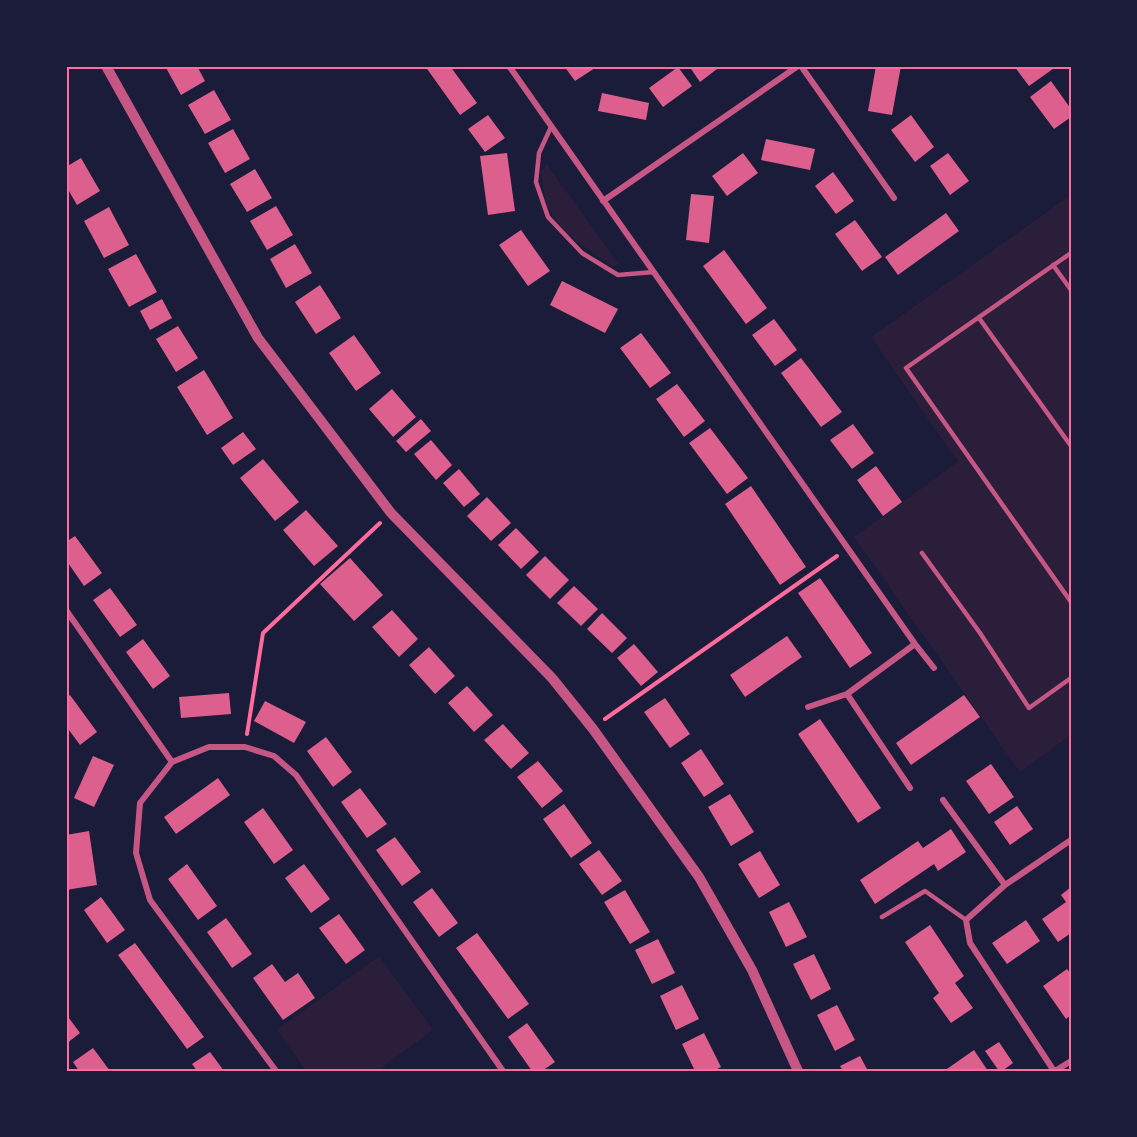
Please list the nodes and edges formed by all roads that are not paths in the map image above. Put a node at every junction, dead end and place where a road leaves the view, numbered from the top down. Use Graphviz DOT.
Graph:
graph roads {
  1 [pos="106,66"];
  2 [pos="509,66"];
  3 [pos="800,66"];
  4 [pos="551,127"];
  5 [pos="894,198"];
  6 [pos="603,201"];
  7 [pos="1071,253"];
  8 [pos="1053,265"];
  9 [pos="654,272"];
  10 [pos="1071,290"];
  11 [pos="979,318"];
  12 [pos="1071,446"];
  13 [pos="922,553"];
  14 [pos="1071,602"];
  15 [pos="66,610"];
  16 [pos="915,644"];
  17 [pos="934,668"];
  18 [pos="1071,678"];
  19 [pos="848,694"];
  20 [pos="808,707"];
  21 [pos="172,762"];
  22 [pos="910,788"];
  23 [pos="943,800"];
  24 [pos="1071,840"];
  25 [pos="1005,885"];
  26 [pos="882,917"];
  27 [pos="966,920"];
  28 [pos="1071,1061"];
  29 [pos="276,1071"];
  30 [pos="503,1071"];
  31 [pos="798,1071"];
  32 [pos="1055,1071"];
  1 -- 31 [label="street"];
  2 -- 4 [label="street"];
  3 -- 5 [label="street"];
  3 -- 6 [label="street"];
  4 -- 6 [label="street"];
  4 -- 9 [label="lane"];
  6 -- 9 [label="street"];
  7 -- 8 [label="lane"];
  8 -- 10 [label="lane"];
  8 -- 11 [label="lane"];
  9 -- 16 [label="street"];
  11 -- 12 [label="lane"];
  11 -- 14 [label="lane"];
  13 -- 18 [label="lane"];
  15 -- 21 [label="street"];
  16 -- 17 [label="street"];
  16 -- 19 [label="street"];
  19 -- 20 [label="street"];
  19 -- 22 [label="street"];
  21 -- 29 [label="street"];
  21 -- 30 [label="street"];
  23 -- 25 [label="street"];
  24 -- 25 [label="street"];
  25 -- 27 [label="street"];
  26 -- 27 [label="lane"];
  27 -- 32 [label="street"];
  28 -- 32 [label="street"];
}
